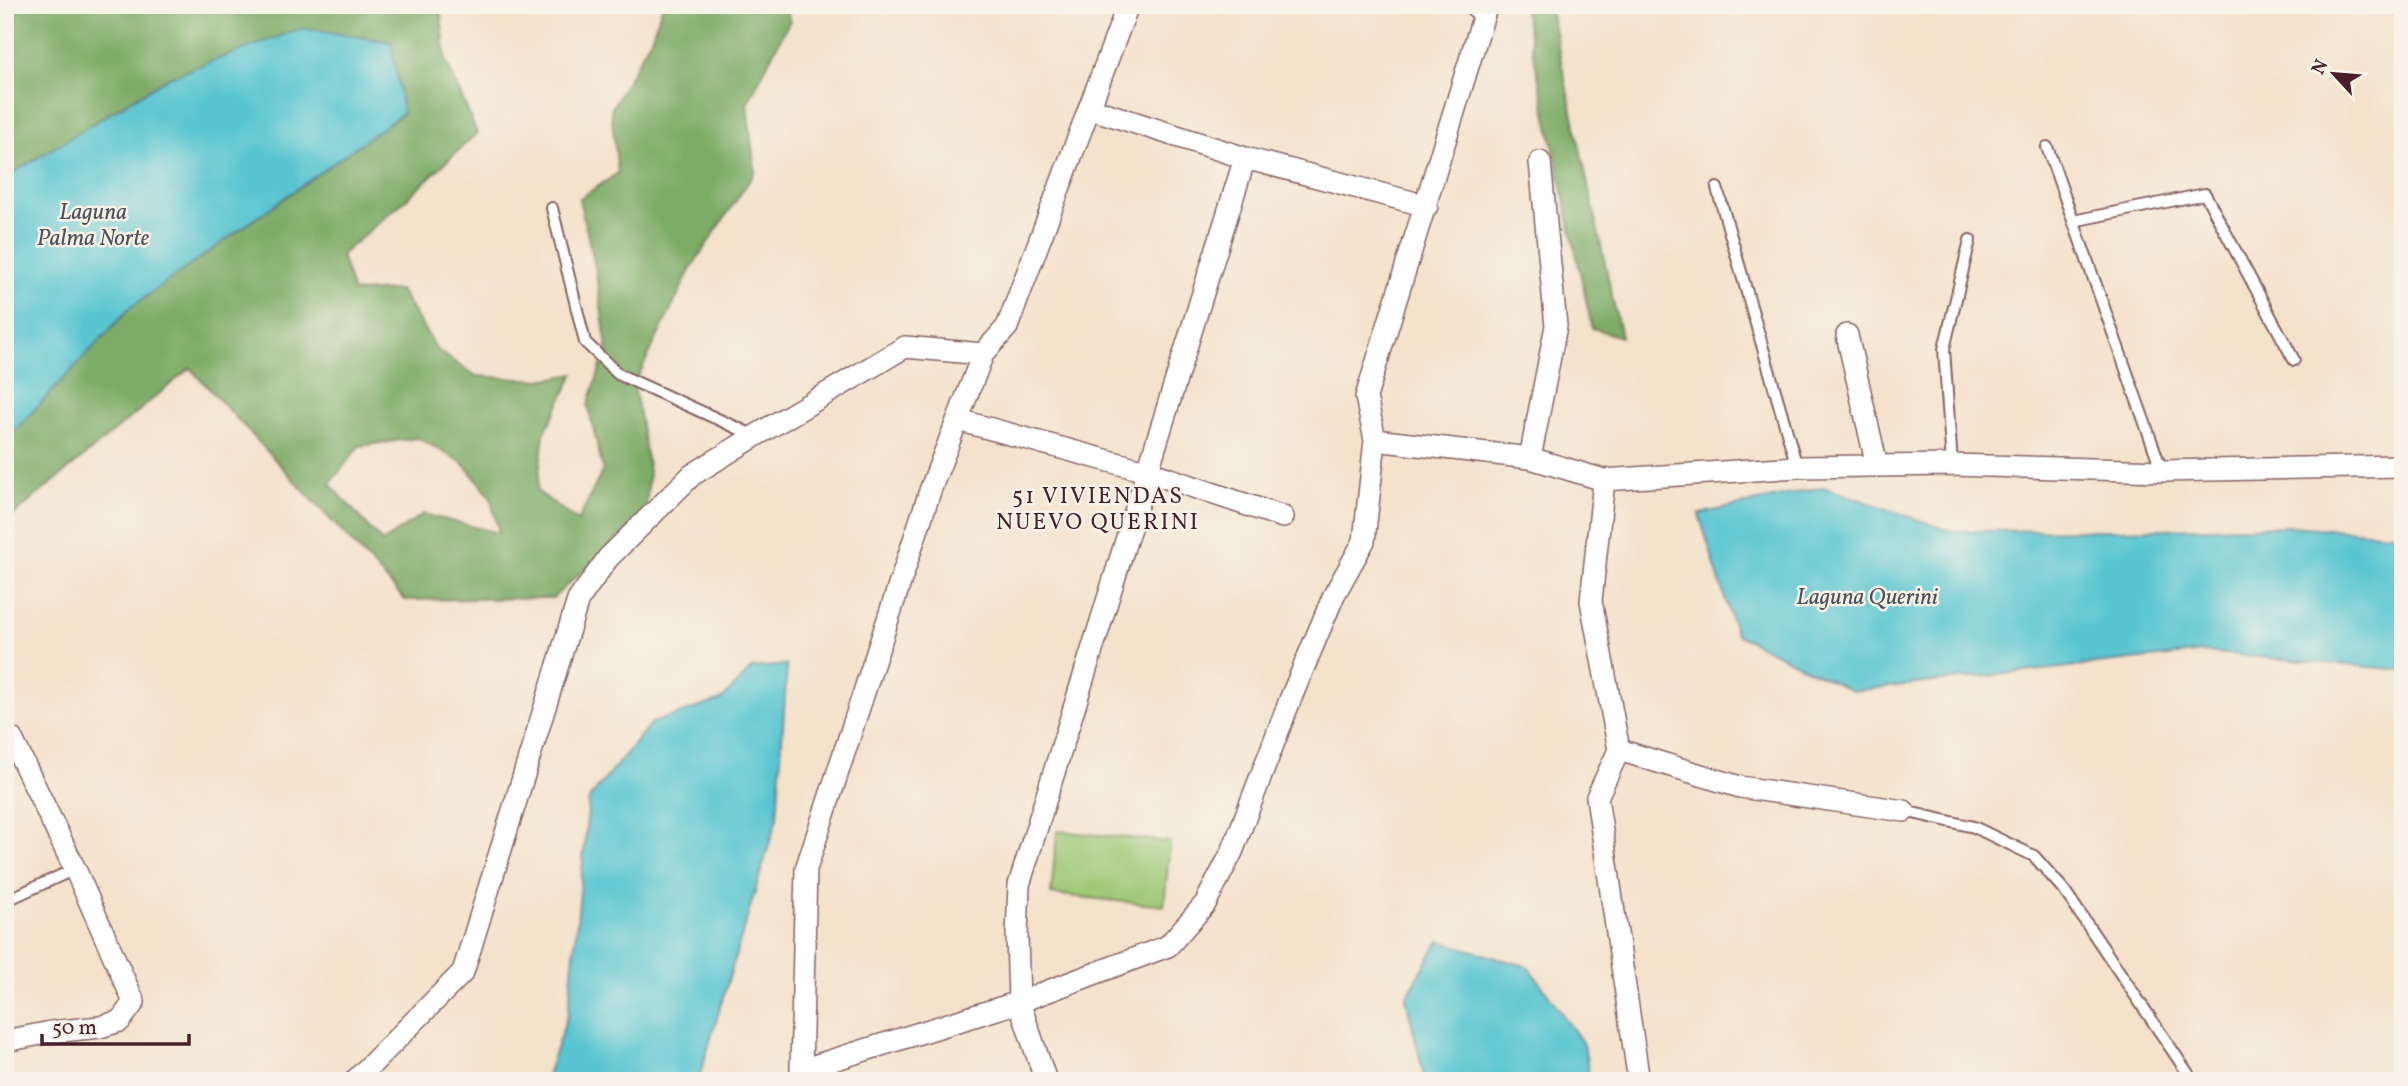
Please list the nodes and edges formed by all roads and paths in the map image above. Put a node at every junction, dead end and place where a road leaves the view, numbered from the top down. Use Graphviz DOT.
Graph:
graph roads {
  1 [pos="1128,5"];
  2 [pos="1481,7"];
  3 [pos="1089,108"];
  4 [pos="2047,147"];
  5 [pos="1245,158"];
  6 [pos="1540,162"];
  7 [pos="1717,188"];
  8 [pos="1427,206"];
  9 [pos="552,208"];
  10 [pos="2073,221"];
  11 [pos="1970,240"];
  12 [pos="1847,335"];
  13 [pos="983,354"];
  14 [pos="2294,360"];
  15 [pos="958,420"];
  16 [pos="755,436"];
  17 [pos="1375,440"];
  18 [pos="1530,458"];
  19 [pos="1952,465"];
  20 [pos="1877,466"];
  21 [pos="2403,466"];
  22 [pos="1797,467"];
  23 [pos="1146,471"];
  24 [pos="2162,471"];
  25 [pos="1604,480"];
  26 [pos="1283,517"];
  27 [pos="9,741"];
  28 [pos="1619,750"];
  29 [pos="1904,811"];
  30 [pos="75,869"];
  31 [pos="5,901"];
  32 [pos="1019,1002"];
  33 [pos="5,1041"];
  34 [pos="803,1075"];
  35 [pos="1638,1075"];
  36 [pos="355,1081"];
  37 [pos="1046,1081"];
  38 [pos="2193,1081"];
  1 -- 3 [label="street"];
  2 -- 8 [label="street"];
  3 -- 5 [label="street"];
  3 -- 13 [label="street"];
  4 -- 10 [label="lane"];
  5 -- 8 [label="street"];
  5 -- 23 [label="street"];
  6 -- 18 [label="street"];
  7 -- 22 [label="lane"];
  8 -- 17 [label="street"];
  9 -- 16 [label="lane"];
  10 -- 14 [label="lane"];
  10 -- 24 [label="lane"];
  11 -- 19 [label="lane"];
  12 -- 20 [label="street"];
  13 -- 15 [label="street"];
  13 -- 16 [label="street"];
  15 -- 23 [label="street"];
  15 -- 34 [label="street"];
  16 -- 36 [label="street"];
  17 -- 18 [label="street"];
  17 -- 32 [label="street"];
  18 -- 25 [label="street"];
  19 -- 20 [label="street"];
  19 -- 24 [label="street"];
  20 -- 22 [label="street"];
  21 -- 24 [label="street"];
  22 -- 25 [label="street"];
  23 -- 26 [label="street"];
  23 -- 32 [label="street"];
  25 -- 28 [label="street"];
  27 -- 30 [label="street"];
  28 -- 29 [label="street"];
  28 -- 35 [label="street"];
  29 -- 38 [label="lane"];
  30 -- 31 [label="lane"];
  30 -- 33 [label="street"];
  32 -- 34 [label="street"];
  32 -- 37 [label="street"];
}
